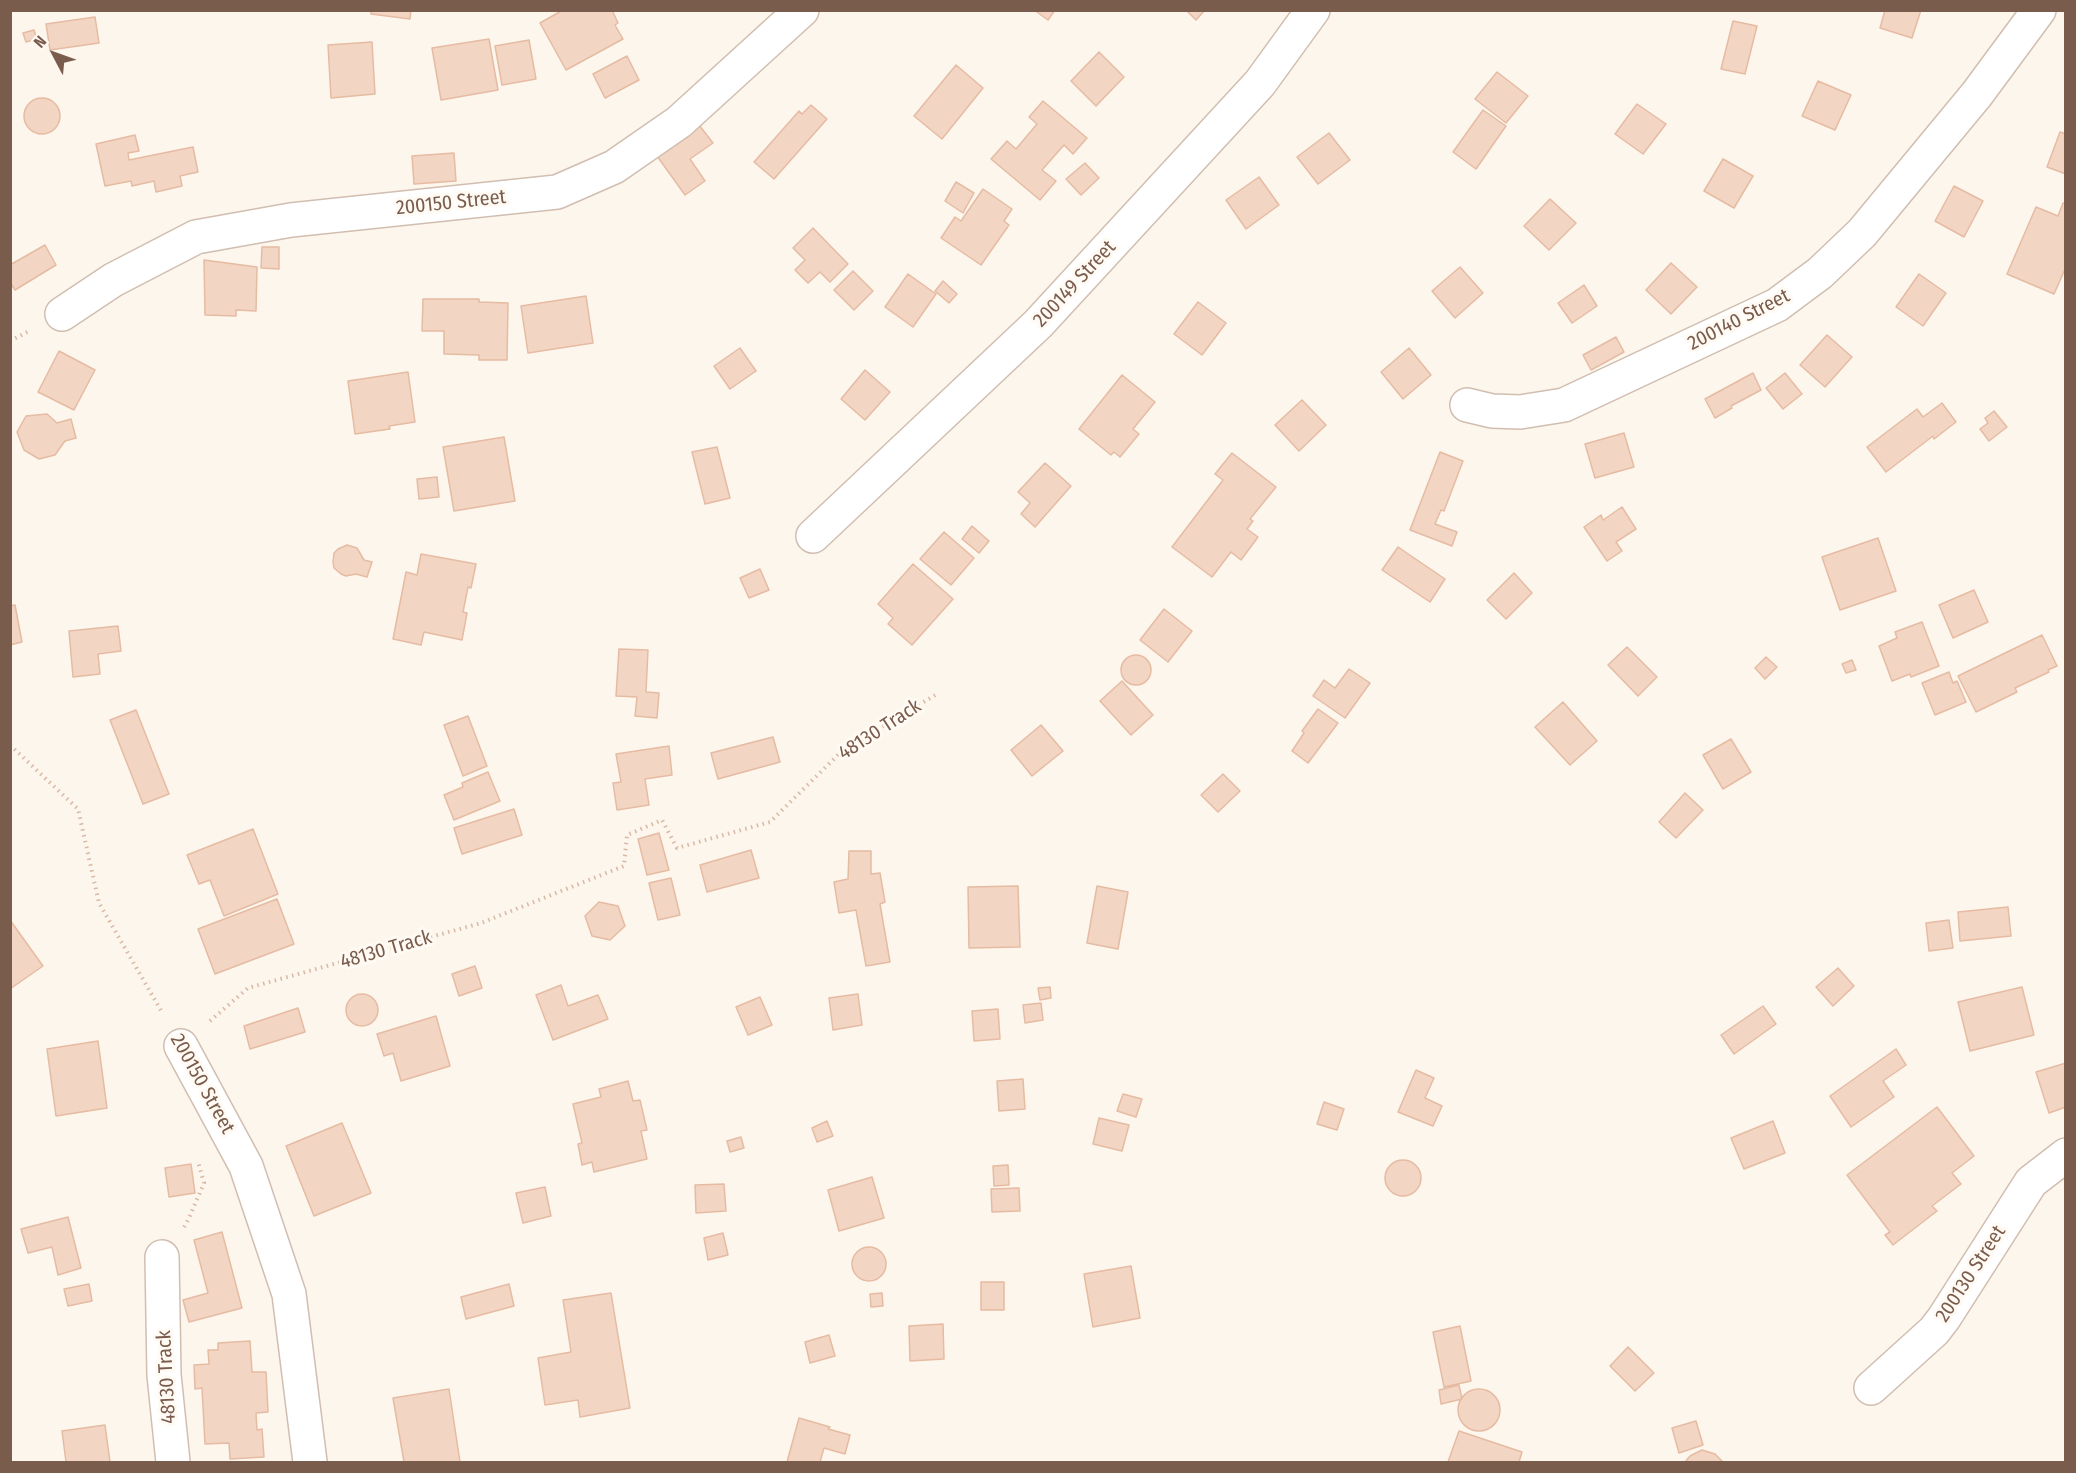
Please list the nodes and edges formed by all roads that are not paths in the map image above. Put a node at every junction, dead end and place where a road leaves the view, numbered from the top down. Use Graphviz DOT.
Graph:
graph roads {
  1 [pos="801,10"];
  2 [pos="1313,10"];
  3 [pos="2039,10"];
  4 [pos="62,314"];
  5 [pos="1467,405"];
  6 [pos="813,536"];
  7 [pos="182,1046"];
  8 [pos="2066,1155"];
  9 [pos="162,1257"];
  10 [pos="1871,1388"];
  11 [pos="173,1462"];
  12 [pos="310,1462"];
  1 -- 4 [label="street, 200150 Street"];
  2 -- 6 [label="street, 200149 Street"];
  3 -- 5 [label="street, 200140 Street"];
  7 -- 12 [label="street, 200150 Street"];
  8 -- 10 [label="street, 200130 Street"];
  9 -- 11 [label="street, 48130 Track"];
}
